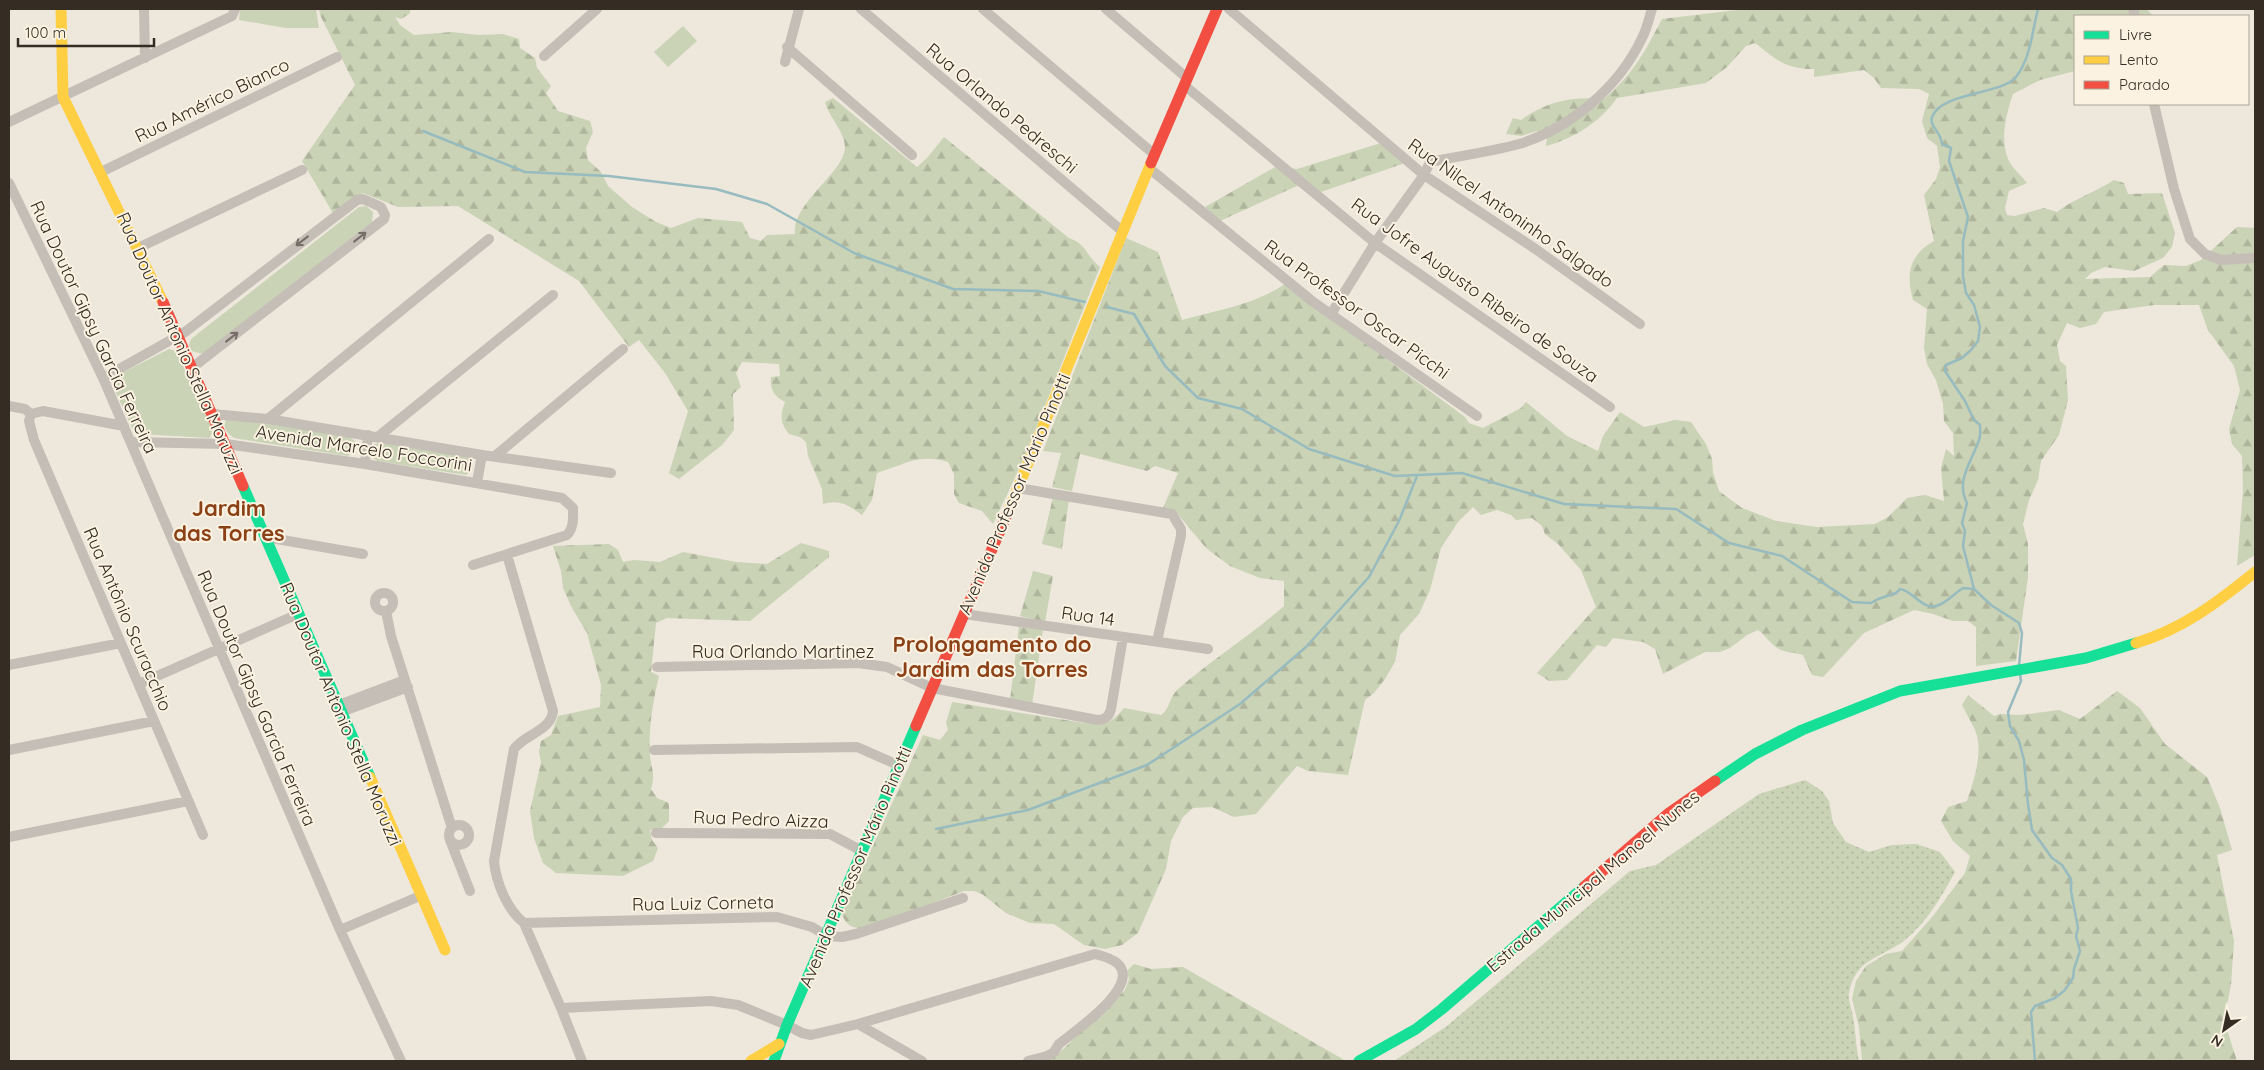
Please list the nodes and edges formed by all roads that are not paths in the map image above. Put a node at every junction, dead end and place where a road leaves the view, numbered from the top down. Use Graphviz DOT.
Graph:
graph roads {
  1 [pos="61,9"];
  2 [pos="144,9"];
  3 [pos="597,9"];
  4 [pos="798,9"];
  5 [pos="861,9"];
  6 [pos="983,9"];
  7 [pos="1106,9"];
  8 [pos="1217,9"];
  9 [pos="1228,9"];
  10 [pos="1652,9"];
  11 [pos="233,12"];
  12 [pos="787,47"];
  13 [pos="544,56"];
  14 [pos="336,57"];
  15 [pos="145,58"];
  16 [pos="784,62"];
  17 [pos="1186,81"];
  18 [pos="63,97"];
  19 [pos="2154,105"];
  20 [pos="9,122"];
  21 [pos="912,155"];
  22 [pos="1155,155"];
  23 [pos="1150,169"];
  24 [pos="302,170"];
  25 [pos="101,172"];
  26 [pos="1424,175"];
  27 [pos="9,183"];
  28 [pos="1122,231"];
  29 [pos="489,239"];
  30 [pos="1375,243"];
  31 [pos="138,248"];
  32 [pos="2255,258"];
  33 [pos="553,294"];
  34 [pos="1331,314"];
  35 [pos="1640,324"];
  36 [pos="179,336"];
  37 [pos="623,350"];
  38 [pos="193,367"];
  39 [pos="102,378"];
  40 [pos="9,406"];
  41 [pos="1610,407"];
  42 [pos="31,414"];
  43 [pos="213,414"];
  44 [pos="1477,416"];
  45 [pos="268,419"];
  46 [pos="124,426"];
  47 [pos="368,435"];
  48 [pos="379,436"];
  49 [pos="131,442"];
  50 [pos="226,444"];
  51 [pos="482,455"];
  52 [pos="495,456"];
  53 [pos="365,464"];
  54 [pos="611,473"];
  55 [pos="477,482"];
  56 [pos="1018,488"];
  57 [pos="265,537"];
  58 [pos="363,554"];
  59 [pos="506,555"];
  60 [pos="473,565"];
  61 [pos="2255,572"];
  62 [pos="386,611"];
  63 [pos="298,614"];
  64 [pos="964,614"];
  65 [pos="1123,637"];
  66 [pos="1157,642"];
  67 [pos="121,643"];
  68 [pos="218,648"];
  69 [pos="1208,649"];
  70 [pos="9,665"];
  71 [pos="657,667"];
  72 [pos="139,684"];
  73 [pos="407,684"];
  74 [pos="932,688"];
  75 [pos="340,709"];
  76 [pos="154,721"];
  77 [pos="9,750"];
  78 [pos="654,750"];
  79 [pos="898,765"];
  80 [pos="188,800"];
  81 [pos="656,833"];
  82 [pos="451,834"];
  83 [pos="203,835"];
  84 [pos="9,836"];
  85 [pos="468,839"];
  86 [pos="862,851"];
  87 [pos="461,866"];
  88 [pos="470,891"];
  89 [pos="420,896"];
  90 [pos="963,898"];
  91 [pos="524,923"];
  92 [pos="340,930"];
  93 [pos="827,936"];
  94 [pos="445,950"];
  95 [pos="562,1008"];
  96 [pos="858,1024"];
  97 [pos="787,1025"];
  98 [pos="780,1044"];
  99 [pos="401,1061"];
  100 [pos="582,1061"];
  101 [pos="751,1061"];
  102 [pos="774,1061"];
  103 [pos="922,1061"];
  104 [pos="1028,1061"];
  105 [pos="1359,1061"];
  1 -- 18 [label="street"];
  2 -- 15 [label="street"];
  3 -- 13 [label="street"];
  4 -- 12 [label="street"];
  5 -- 28 [label="street, Rua Orlando Pedreschi"];
  6 -- 22 [label="street"];
  7 -- 17 [label="street, Rua Jofre Augusto Ribeiro de Souza"];
  8 -- 17 [label="street, Avenida Professor Mário Pinotti"];
  9 -- 26 [label="street, Rua Nilcel Antoninho Salgado"];
  10 -- 26 [label="street"];
  11 -- 15 [label="street"];
  12 -- 16 [label="street"];
  12 -- 21 [label="street"];
  14 -- 25 [label="street, Rua Américo Bianco"];
  15 -- 18 [label="street"];
  17 -- 22 [label="street, Avenida Professor Mário Pinotti"];
  17 -- 30 [label="street, Rua Jofre Augusto Ribeiro de Souza"];
  18 -- 20 [label="street"];
  18 -- 25 [label="street, Rua Doutor Antonio Stella Moruzzi"];
  19 -- 32 [label="street"];
  22 -- 23 [label="street, Avenida Professor Mário Pinotti"];
  23 -- 28 [label="street, Avenida Professor Mário Pinotti"];
  23 -- 34 [label="street, Rua Professor Oscar Picchi"];
  24 -- 31 [label="street"];
  25 -- 31 [label="street, Rua Doutor Antonio Stella Moruzzi"];
  26 -- 30 [label="street"];
  26 -- 35 [label="street, Rua Nilcel Antoninho Salgado"];
  27 -- 39 [label="street, Rua Doutor Gipsy Garcia Ferreira"];
  28 -- 56 [label="street, Avenida Professor Mário Pinotti"];
  29 -- 45 [label="street"];
  30 -- 34 [label="street"];
  30 -- 41 [label="street, Rua Jofre Augusto Ribeiro de Souza"];
  31 -- 36 [label="street, Rua Doutor Antonio Stella Moruzzi"];
  33 -- 48 [label="street"];
  34 -- 44 [label="street, Rua Professor Oscar Picchi"];
  36 -- 38 [label="street, Rua Doutor Antonio Stella Moruzzi"];
  38 -- 36 [label="street, one-way"];
  36 -- 39 [label="street"];
  37 -- 52 [label="street"];
  38 -- 43 [label="street, Rua Doutor Antonio Stella Moruzzi"];
  39 -- 46 [label="street, Rua Doutor Gipsy Garcia Ferreira"];
  40 -- 42 [label="street"];
  42 -- 46 [label="street"];
  42 -- 67 [label="street, Rua Antônio Scuracchio"];
  43 -- 45 [label="street, Avenida Marcelo Foccorini"];
  43 -- 50 [label="street, Rua Doutor Antonio Stella Moruzzi"];
  45 -- 47 [label="street, Avenida Marcelo Foccorini"];
  46 -- 49 [label="street, Rua Doutor Gipsy Garcia Ferreira"];
  47 -- 48 [label="street, Avenida Marcelo Foccorini"];
  47 -- 53 [label="street"];
  48 -- 51 [label="street, Avenida Marcelo Foccorini"];
  49 -- 50 [label="street, Avenida Marcelo Foccorini"];
  49 -- 68 [label="street, Rua Doutor Gipsy Garcia Ferreira"];
  50 -- 53 [label="street, Avenida Marcelo Foccorini"];
  50 -- 57 [label="street, Rua Doutor Antonio Stella Moruzzi"];
  51 -- 52 [label="street, Avenida Marcelo Foccorini"];
  51 -- 55 [label="street"];
  52 -- 54 [label="street, Avenida Marcelo Foccorini"];
  53 -- 55 [label="street, Avenida Marcelo Foccorini"];
  55 -- 59 [label="street, Avenida Marcelo Foccorini"];
  56 -- 64 [label="street, Avenida Professor Mário Pinotti"];
  56 -- 66 [label="street"];
  57 -- 58 [label="street"];
  57 -- 63 [label="street, Rua Doutor Antonio Stella Moruzzi"];
  59 -- 60 [label="street"];
  59 -- 91 [label="street"];
  61 -- 105 [label="street, Estrada Municipal Manoel Nunes"];
  62 -- 73 [label="street"];
  63 -- 68 [label="street"];
  63 -- 75 [label="street, Rua Doutor Antonio Stella Moruzzi"];
  64 -- 65 [label="street, Rua 14"];
  64 -- 74 [label="street, Avenida Professor Mário Pinotti"];
  65 -- 66 [label="street, Rua 14"];
  65 -- 74 [label="street, Rua Orlando Martinez"];
  66 -- 69 [label="street, Rua 14"];
  67 -- 70 [label="street"];
  67 -- 72 [label="street, Rua Antônio Scuracchio"];
  68 -- 72 [label="street"];
  68 -- 92 [label="street, Rua Doutor Gipsy Garcia Ferreira"];
  71 -- 74 [label="street, Rua Orlando Martinez"];
  72 -- 76 [label="street, Rua Antônio Scuracchio"];
  73 -- 75 [label="street"];
  73 -- 82 [label="street"];
  74 -- 79 [label="street, Avenida Professor Mário Pinotti"];
  75 -- 89 [label="street, Rua Doutor Antonio Stella Moruzzi"];
  76 -- 77 [label="street"];
  76 -- 80 [label="street, Rua Antônio Scuracchio"];
  78 -- 79 [label="street"];
  79 -- 86 [label="street, Avenida Professor Mário Pinotti"];
  80 -- 83 [label="street, Rua Antônio Scuracchio"];
  80 -- 84 [label="street"];
  81 -- 86 [label="street, Rua Pedro Aizza"];
  82 -- 85 [label="street"];
  82 -- 85 [label="street"];
  82 -- 87 [label="street"];
  85 -- 87 [label="street"];
  86 -- 93 [label="street, Avenida Professor Mário Pinotti"];
  87 -- 88 [label="street"];
  89 -- 92 [label="street"];
  89 -- 94 [label="street, Rua Doutor Antonio Stella Moruzzi"];
  90 -- 93 [label="street, Rua Luiz Corneta"];
  91 -- 93 [label="street, Rua Luiz Corneta"];
  91 -- 95 [label="street"];
  92 -- 99 [label="street, Rua Doutor Gipsy Garcia Ferreira"];
  93 -- 97 [label="street, Avenida Professor Mário Pinotti"];
  95 -- 97 [label="street"];
  95 -- 100 [label="street"];
  96 -- 97 [label="street"];
  96 -- 103 [label="street"];
  96 -- 104 [label="street"];
  97 -- 98 [label="street, Avenida Professor Mário Pinotti"];
  98 -- 101 [label="street"];
  98 -- 102 [label="street, Avenida Professor Mário Pinotti"];
}
